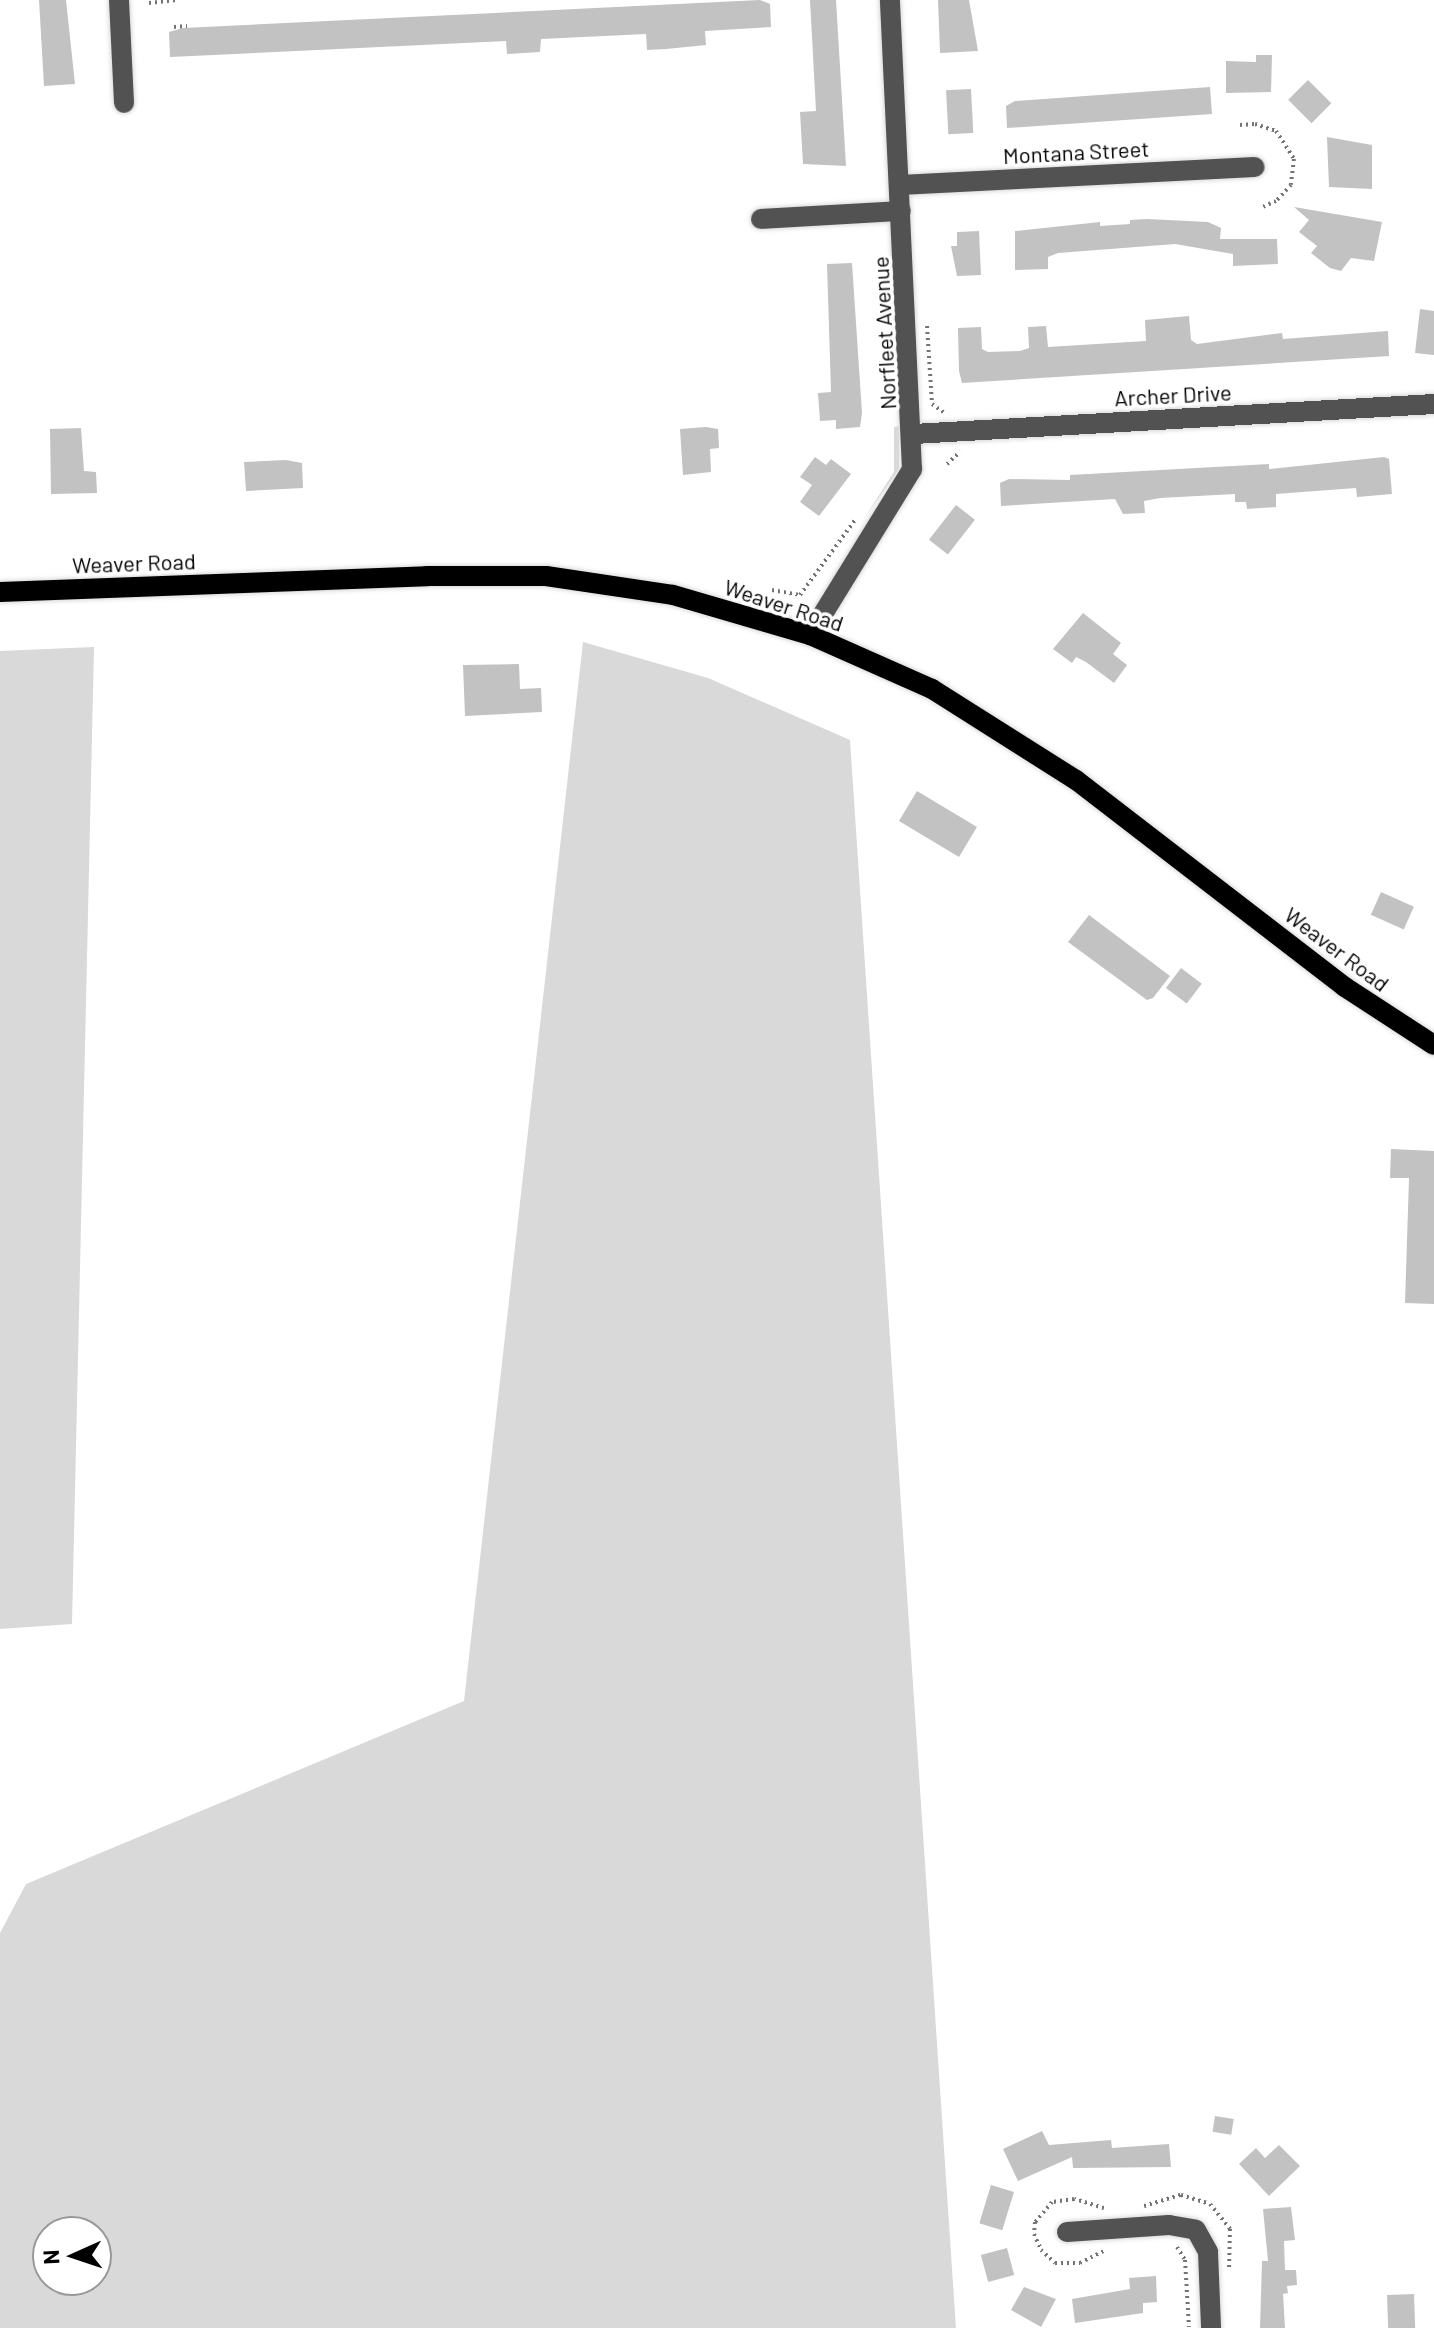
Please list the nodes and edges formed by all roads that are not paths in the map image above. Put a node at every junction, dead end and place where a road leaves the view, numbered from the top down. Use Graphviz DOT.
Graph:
graph roads {
  1 [pos="119,0"];
  2 [pos="890,0"];
  3 [pos="124,103"];
  4 [pos="1255,167"];
  5 [pos="900,185"];
  6 [pos="901,211"];
  7 [pos="761,219"];
  8 [pos="1434,404"];
  9 [pos="914,434"];
  10 [pos="0,592"];
  11 [pos="810,635"];
  12 [pos="1434,1045"];
  13 [pos="1067,2232"];
  14 [pos="1211,2328"];
  1 -- 3 [label="street"];
  2 -- 5 [label="street, Norfleet Avenue"];
  4 -- 5 [label="street, Montana Street"];
  5 -- 6 [label="street, Norfleet Avenue"];
  6 -- 7 [label="street"];
  6 -- 9 [label="street, Norfleet Avenue"];
  8 -- 9 [label="street, Archer Drive"];
  9 -- 11 [label="street, Norfleet Avenue"];
  10 -- 11 [label="main road, Weaver Road"];
  11 -- 12 [label="main road, Weaver Road"];
  13 -- 14 [label="street"];
}
